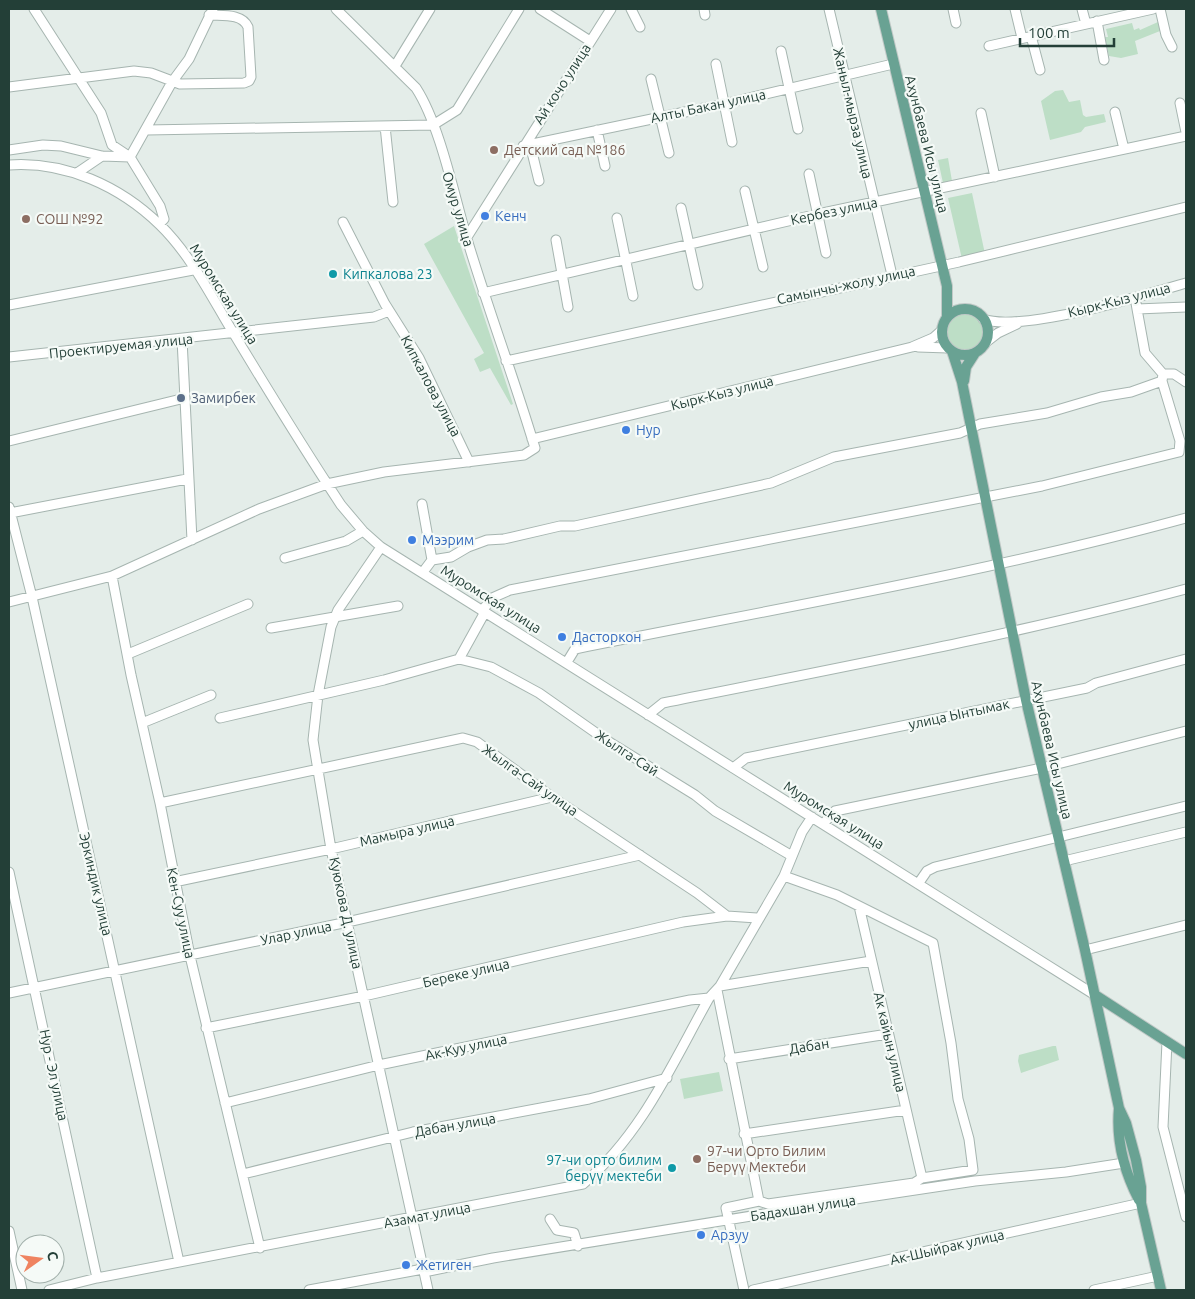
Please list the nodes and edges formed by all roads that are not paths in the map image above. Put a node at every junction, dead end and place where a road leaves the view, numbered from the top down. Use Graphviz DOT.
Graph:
graph roads {
  1 [pos="34,9"];
  2 [pos="430,9"];
  3 [pos="519,9"];
  4 [pos="540,9"];
  5 [pos="611,9"];
  6 [pos="631,9"];
  7 [pos="829,9"];
  8 [pos="881,9"];
  9 [pos="953,9"];
  10 [pos="1015,9"];
  11 [pos="1082,9"];
  12 [pos="1151,9"];
  13 [pos="1160,9"];
  14 [pos="338,10"];
  15 [pos="211,12"];
  16 [pos="1097,21"];
  17 [pos="956,23"];
  18 [pos="1086,24"];
  19 [pos="640,26"];
  20 [pos="1027,37"];
  21 [pos="590,40"];
  22 [pos="989,46"];
  23 [pos="1172,47"];
  24 [pos="782,51"];
  25 [pos="1104,60"];
  26 [pos="716,64"];
  27 [pos="893,64"];
  28 [pos="395,66"];
  29 [pos="1040,70"];
  30 [pos="845,75"];
  31 [pos="79,78"];
  32 [pos="651,79"];
  33 [pos="172,82"];
  34 [pos="9,87"];
  35 [pos="789,88"];
  36 [pos="724,103"];
  37 [pos="1180,103"];
  38 [pos="1115,112"];
  39 [pos="981,113"];
  40 [pos="659,116"];
  41 [pos="433,125"];
  42 [pos="385,126"];
  43 [pos="798,128"];
  44 [pos="147,130"];
  45 [pos="597,130"];
  46 [pos="1186,134"];
  47 [pos="732,142"];
  48 [pos="527,145"];
  49 [pos="1124,149"];
  50 [pos="9,150"];
  51 [pos="669,153"];
  52 [pos="102,156"];
  53 [pos="130,157"];
  54 [pos="9,165"];
  55 [pos="605,166"];
  56 [pos="77,173"];
  57 [pos="809,174"];
  58 [pos="995,177"];
  59 [pos="539,181"];
  60 [pos="745,191"];
  61 [pos="924,191"];
  62 [pos="393,202"];
  63 [pos="874,203"];
  64 [pos="1186,206"];
  65 [pos="681,208"];
  66 [pos="818,214"];
  67 [pos="617,218"];
  68 [pos="343,222"];
  69 [pos="159,224"];
  70 [pos="754,229"];
  71 [pos="466,237"];
  72 [pos="556,240"];
  73 [pos="689,244"];
  74 [pos="826,253"];
  75 [pos="626,259"];
  76 [pos="943,265"];
  77 [pos="763,267"];
  78 [pos="194,270"];
  79 [pos="563,274"];
  80 [pos="892,275"];
  81 [pos="1186,282"];
  82 [pos="698,285"];
  83 [pos="947,286"];
  84 [pos="484,292"];
  85 [pos="633,296"];
  86 [pos="1134,298"];
  87 [pos="9,305"];
  88 [pos="568,307"];
  89 [pos="1186,307"];
  90 [pos="1137,308"];
  91 [pos="965,309"];
  92 [pos="389,311"];
  93 [pos="946,318"];
  94 [pos="983,319"];
  95 [pos="1022,322"];
  96 [pos="942,330"];
  97 [pos="233,333"];
  98 [pos="182,339"];
  99 [pos="985,342"];
  100 [pos="912,347"];
  101 [pos="950,350"];
  102 [pos="975,353"];
  103 [pos="9,357"];
  104 [pos="506,361"];
  105 [pos="1162,377"];
  106 [pos="1186,382"];
  107 [pos="964,397"];
  108 [pos="185,398"];
  109 [pos="969,429"];
  110 [pos="532,439"];
  111 [pos="9,441"];
  112 [pos="469,462"];
  113 [pos="187,479"];
  114 [pos="327,484"];
  115 [pos="983,496"];
  116 [pos="422,504"];
  117 [pos="10,510"];
  118 [pos="1186,518"];
  119 [pos="362,531"];
  120 [pos="12,538"];
  121 [pos="192,540"];
  122 [pos="381,547"];
  123 [pos="285,558"];
  124 [pos="432,560"];
  125 [pos="997,564"];
  126 [pos="423,572"];
  127 [pos="112,576"];
  128 [pos="1186,589"];
  129 [pos="32,597"];
  130 [pos="9,602"];
  131 [pos="248,604"];
  132 [pos="398,606"];
  133 [pos="483,611"];
  134 [pos="336,616"];
  135 [pos="271,628"];
  136 [pos="1011,632"];
  137 [pos="128,654"];
  138 [pos="459,658"];
  139 [pos="1186,659"];
  140 [pos="567,662"];
  141 [pos="211,695"];
  142 [pos="318,695"];
  143 [pos="1026,700"];
  144 [pos="648,715"];
  145 [pos="220,718"];
  146 [pos="142,723"];
  147 [pos="1186,731"];
  148 [pos="733,768"];
  149 [pos="1042,768"];
  150 [pos="317,770"];
  151 [pos="552,797"];
  152 [pos="160,803"];
  153 [pos="1186,806"];
  154 [pos="812,816"];
  155 [pos="823,824"];
  156 [pos="1186,832"];
  157 [pos="1058,837"];
  158 [pos="332,849"];
  159 [pos="640,855"];
  160 [pos="792,856"];
  161 [pos="1064,861"];
  162 [pos="9,872"];
  163 [pos="784,876"];
  164 [pos="174,882"];
  165 [pos="918,884"];
  166 [pos="859,906"];
  167 [pos="726,916"];
  168 [pos="758,918"];
  169 [pos="348,922"];
  170 [pos="1186,924"];
  171 [pos="1085,950"];
  172 [pos="190,956"];
  173 [pos="871,961"];
  174 [pos="115,972"];
  175 [pos="34,986"];
  176 [pos="719,988"];
  177 [pos="9,992"];
  178 [pos="1095,995"];
  179 [pos="364,996"];
  180 [pos="709,998"];
  181 [pos="206,1028"];
  182 [pos="888,1034"];
  183 [pos="1167,1042"];
  184 [pos="1186,1054"];
  185 [pos="730,1059"];
  186 [pos="379,1065"];
  187 [pos="667,1078"];
  188 [pos="224,1103"];
  189 [pos="1119,1108"];
  190 [pos="906,1110"];
  191 [pos="744,1134"];
  192 [pos="395,1137"];
  193 [pos="1124,1163"];
  194 [pos="242,1174"];
  195 [pos="922,1178"];
  196 [pos="759,1201"];
  197 [pos="1140,1203"];
  198 [pos="1186,1217"];
  199 [pos="413,1218"];
  200 [pos="550,1219"];
  201 [pos="728,1220"];
  202 [pos="9,1230"];
  203 [pos="577,1241"];
  204 [pos="260,1248"];
  205 [pos="179,1262"];
  206 [pos="424,1270"];
  207 [pos="1158,1276"];
  208 [pos="97,1278"];
  209 [pos="22,1290"];
  210 [pos="49,1290"];
  211 [pos="309,1290"];
  212 [pos="428,1290"];
  213 [pos="744,1290"];
  214 [pos="753,1290"];
  215 [pos="1094,1290"];
  216 [pos="1161,1290"];
  1 -- 31 [label="street"];
  2 -- 28 [label="street"];
  3 -- 41 [label="street"];
  4 -- 21 [label="street"];
  5 -- 21 [label="street, Ай кочо улица"];
  6 -- 19 [label="street"];
  7 -- 30 [label="street, Жаныл-мырза улица"];
  8 -- 27 [label="main road, Ахунбаева Исы улица"];
  9 -- 17 [label="street"];
  10 -- 20 [label="street"];
  11 -- 18 [label="street"];
  12 -- 16 [label="street"];
  13 -- 23 [label="street"];
  14 -- 28 [label="street, Омур улица"];
  15 -- 33 [label="street"];
  15 -- 33 [label="street"];
  16 -- 18 [label="street"];
  16 -- 25 [label="street"];
  18 -- 20 [label="street"];
  20 -- 22 [label="street"];
  20 -- 29 [label="street"];
  21 -- 48 [label="street, Ай кочо улица"];
  24 -- 35 [label="street"];
  26 -- 36 [label="street"];
  27 -- 30 [label="street, Алты Бакан улица"];
  27 -- 61 [label="main road, Ахунбаева Исы улица"];
  28 -- 41 [label="street, Омур улица"];
  30 -- 35 [label="street, Алты Бакан улица"];
  30 -- 63 [label="street, Жаныл-мырза улица"];
  31 -- 33 [label="street"];
  31 -- 34 [label="street"];
  31 -- 53 [label="street"];
  32 -- 40 [label="street"];
  33 -- 44 [label="street"];
  35 -- 36 [label="street, Алты Бакан улица"];
  35 -- 43 [label="street"];
  36 -- 40 [label="street, Алты Бакан улица"];
  36 -- 47 [label="street"];
  37 -- 46 [label="street"];
  38 -- 49 [label="street"];
  39 -- 58 [label="street"];
  40 -- 45 [label="street, Алты Бакан улица"];
  40 -- 51 [label="street"];
  41 -- 42 [label="street"];
  41 -- 71 [label="street, Омур улица"];
  42 -- 44 [label="street"];
  42 -- 62 [label="street"];
  44 -- 53 [label="street"];
  45 -- 48 [label="street, Алты Бакан улица"];
  45 -- 55 [label="street"];
  46 -- 49 [label="street, Кербез улица"];
  48 -- 59 [label="street"];
  48 -- 71 [label="street, Ай кочо улица"];
  49 -- 58 [label="street, Кербез улица"];
  50 -- 52 [label="street"];
  52 -- 53 [label="street"];
  52 -- 56 [label="street"];
  53 -- 69 [label="street"];
  54 -- 56 [label="street, Муромская улица"];
  56 -- 69 [label="street, Муромская улица"];
  57 -- 66 [label="street"];
  58 -- 61 [label="street, Кербез улица"];
  60 -- 70 [label="street"];
  61 -- 63 [label="street, Кербез улица"];
  61 -- 76 [label="main road, Ахунбаева Исы улица"];
  63 -- 66 [label="street, Кербез улица"];
  63 -- 80 [label="street, Жаныл-мырза улица"];
  64 -- 76 [label="street, Самынчы-жолу улица"];
  65 -- 73 [label="street"];
  66 -- 70 [label="street, Кербез улица"];
  66 -- 74 [label="street"];
  67 -- 75 [label="street"];
  68 -- 92 [label="street, Кипкалова улица"];
  69 -- 78 [label="street, Муромская улица"];
  70 -- 73 [label="street, Кербез улица"];
  70 -- 77 [label="street"];
  71 -- 84 [label="street, Омур улица"];
  72 -- 79 [label="street"];
  73 -- 75 [label="street, Кербез улица"];
  73 -- 82 [label="street"];
  75 -- 79 [label="street, Кербез улица"];
  75 -- 85 [label="street"];
  76 -- 80 [label="street, Самынчы-жолу улица"];
  76 -- 83 [label="main road, Ахунбаева Исы улица"];
  78 -- 87 [label="street"];
  78 -- 97 [label="street, Муромская улица"];
  79 -- 84 [label="street, Кербез улица"];
  79 -- 88 [label="street"];
  80 -- 104 [label="street, Самынчы-жолу улица"];
  81 -- 86 [label="street, Кырк-Кыз улица"];
  83 -- 91 [label="main road, Ахунбаева Исы улица"];
  83 -- 93 [label="main road, Ахунбаева Исы улица"];
  84 -- 104 [label="street, Омур улица"];
  86 -- 90 [label="street"];
  86 -- 95 [label="street, Кырк-Кыз улица"];
  89 -- 90 [label="street"];
  90 -- 105 [label="street"];
  91 -- 93 [label="main road"];
  91 -- 94 [label="main road"];
  92 -- 97 [label="street"];
  92 -- 112 [label="street, Кипкалова улица"];
  93 -- 96 [label="main road"];
  94 -- 95 [label="street, Кырк-Кыз улица"];
  94 -- 99 [label="main road"];
  95 -- 99 [label="street, Кырк-Кыз улица"];
  96 -- 100 [label="street, Кырк-Кыз улица"];
  96 -- 101 [label="main road"];
  97 -- 98 [label="street, Проектируемая улица"];
  97 -- 114 [label="street, Муромская улица"];
  98 -- 103 [label="street, Проектируемая улица"];
  98 -- 108 [label="street"];
  99 -- 102 [label="main road"];
  100 -- 101 [label="street, Кырк-Кыз улица"];
  100 -- 110 [label="street, Кырк-Кыз улица"];
  101 -- 102 [label="main road"];
  101 -- 107 [label="main road, Ахунбаева Исы улица"];
  102 -- 107 [label="main road, Ахунбаева Исы улица"];
  104 -- 110 [label="street, Омур улица"];
  105 -- 106 [label="street"];
  105 -- 109 [label="street"];
  105 -- 115 [label="street"];
  107 -- 109 [label="main road, Ахунбаева Исы улица"];
  108 -- 111 [label="street"];
  108 -- 113 [label="street"];
  109 -- 115 [label="main road, Ахунбаева Исы улица"];
  109 -- 124 [label="street"];
  110 -- 112 [label="street"];
  112 -- 114 [label="street"];
  113 -- 117 [label="street"];
  113 -- 121 [label="street"];
  114 -- 119 [label="street, Муромская улица"];
  114 -- 121 [label="street"];
  115 -- 125 [label="main road, Ахунбаева Исы улица"];
  115 -- 133 [label="street"];
  116 -- 124 [label="street"];
  117 -- 120 [label="street, Эркиндик улица"];
  118 -- 125 [label="street"];
  119 -- 122 [label="street, Муромская улица"];
  119 -- 123 [label="street"];
  120 -- 129 [label="street, Эркиндик улица"];
  121 -- 127 [label="street"];
  122 -- 126 [label="street, Муромская улица"];
  122 -- 134 [label="street, Куюкова Д. улица"];
  124 -- 126 [label="street"];
  125 -- 136 [label="main road, Ахунбаева Исы улица"];
  125 -- 140 [label="street"];
  126 -- 133 [label="street, Муромская улица"];
  127 -- 129 [label="street"];
  127 -- 137 [label="street, Кен-Суу улица"];
  128 -- 136 [label="street"];
  129 -- 130 [label="street"];
  129 -- 174 [label="street, Эркиндик улица"];
  131 -- 137 [label="street"];
  132 -- 134 [label="street"];
  133 -- 138 [label="street"];
  133 -- 140 [label="street, Муромская улица"];
  134 -- 135 [label="street"];
  134 -- 142 [label="street, Куюкова Д. улица"];
  136 -- 143 [label="main road, Ахунбаева Исы улица"];
  136 -- 144 [label="street"];
  137 -- 146 [label="street, Кен-Суу улица"];
  138 -- 142 [label="street"];
  138 -- 160 [label="street, Жылга-Сай"];
  139 -- 143 [label="street, улица Ынтымак"];
  140 -- 144 [label="street, Муромская улица"];
  141 -- 146 [label="street"];
  142 -- 145 [label="street"];
  142 -- 150 [label="street, Куюкова Д. улица"];
  143 -- 148 [label="street, улица Ынтымак"];
  143 -- 149 [label="main road, Ахунбаева Исы улица"];
  144 -- 148 [label="street, Муромская улица"];
  146 -- 152 [label="street, Кен-Суу улица"];
  147 -- 149 [label="street"];
  148 -- 154 [label="street, Муромская улица"];
  149 -- 155 [label="street"];
  149 -- 157 [label="main road, Ахунбаева Исы улица"];
  150 -- 151 [label="street, Жылга-Сай улица"];
  150 -- 152 [label="street, Жылга-Сай улица"];
  150 -- 158 [label="street, Куюкова Д. улица"];
  151 -- 158 [label="street, Мамыра улица"];
  151 -- 159 [label="street, Жылга-Сай улица"];
  152 -- 164 [label="street, Кен-Суу улица"];
  153 -- 157 [label="street"];
  154 -- 155 [label="street, Муромская улица"];
  154 -- 160 [label="street"];
  155 -- 165 [label="street, Муромская улица"];
  156 -- 161 [label="street"];
  157 -- 161 [label="main road, Ахунбаева Исы улица"];
  157 -- 165 [label="street"];
  158 -- 164 [label="street, Мамыра улица"];
  158 -- 169 [label="street, Куюкова Д. улица"];
  159 -- 167 [label="street, Жылга-Сай улица"];
  159 -- 169 [label="street, Улар улица"];
  160 -- 163 [label="street"];
  161 -- 171 [label="main road, Ахунбаева Исы улица"];
  162 -- 175 [label="street, Нур - Эл улица"];
  163 -- 166 [label="street"];
  163 -- 168 [label="street"];
  164 -- 172 [label="street, Кен-Суу улица"];
  165 -- 178 [label="street, Муромская улица"];
  166 -- 173 [label="street, Ак кайын улица"];
  166 -- 195 [label="street"];
  167 -- 168 [label="street"];
  167 -- 179 [label="street, Береке улица"];
  168 -- 176 [label="street"];
  169 -- 172 [label="street, Улар улица"];
  169 -- 179 [label="street, Куюкова Д. улица"];
  170 -- 171 [label="street"];
  171 -- 178 [label="main road, Ахунбаева Исы улица"];
  172 -- 174 [label="street, Улар улица"];
  172 -- 181 [label="street, Кен-Суу улица"];
  173 -- 176 [label="street"];
  173 -- 182 [label="street, Ак кайын улица"];
  174 -- 175 [label="street, Улар улица"];
  174 -- 205 [label="street, Эркиндик улица"];
  175 -- 177 [label="street, Улар улица"];
  175 -- 208 [label="street, Нур - Эл улица"];
  176 -- 180 [label="street"];
  176 -- 185 [label="street"];
  178 -- 183 [label="main road, Муромская улица"];
  178 -- 189 [label="main road, Ахунбаева Исы улица"];
  179 -- 181 [label="street, Береке улица"];
  179 -- 186 [label="street, Куюкова Д. улица"];
  180 -- 186 [label="street, Ак-Куу улица"];
  180 -- 187 [label="street, Азамат улица"];
  181 -- 188 [label="street, Кен-Суу улица"];
  182 -- 185 [label="street, Дабан"];
  182 -- 190 [label="street, Ак кайын улица"];
  183 -- 184 [label="main road, Муромская улица"];
  183 -- 198 [label="street"];
  185 -- 191 [label="street"];
  186 -- 188 [label="street, Ак-Куу улица"];
  186 -- 192 [label="street, Куюкова Д. улица"];
  187 -- 192 [label="street, Дабан улица"];
  187 -- 199 [label="street, Азамат улица"];
  188 -- 194 [label="street, Кен-Суу улица"];
  189 -- 193 [label="main road, Ахунбаева Исы улица"];
  189 -- 197 [label="main road, Ахунбаева Исы улица"];
  190 -- 191 [label="street"];
  190 -- 195 [label="street, Ак кайын улица"];
  191 -- 196 [label="street"];
  192 -- 194 [label="street, Дабан улица"];
  192 -- 199 [label="street, Куюкова Д. улица"];
  193 -- 197 [label="main road, Ахунбаева Исы улица"];
  193 -- 201 [label="street, Бадахшан улица"];
  194 -- 204 [label="street, Кен-Суу улица"];
  195 -- 196 [label="street"];
  196 -- 201 [label="street"];
  197 -- 207 [label="main road, Ахунбаева Исы улица"];
  197 -- 214 [label="street, Ак-Шыйрак улица"];
  199 -- 204 [label="street, Азамат улица"];
  199 -- 206 [label="street, Куюкова Д. улица"];
  200 -- 203 [label="street"];
  201 -- 203 [label="street, Бадахшан улица"];
  201 -- 213 [label="street"];
  202 -- 209 [label="street"];
  203 -- 206 [label="street, Бадахшан улица"];
  204 -- 205 [label="street, Азамат улица"];
  205 -- 208 [label="street, Азамат улица"];
  206 -- 211 [label="street, Бадахшан улица"];
  206 -- 212 [label="street, Куюкова Д. улица"];
  207 -- 215 [label="street"];
  207 -- 216 [label="main road, Ахунбаева Исы улица"];
  208 -- 210 [label="street, Азамат улица"];
}
